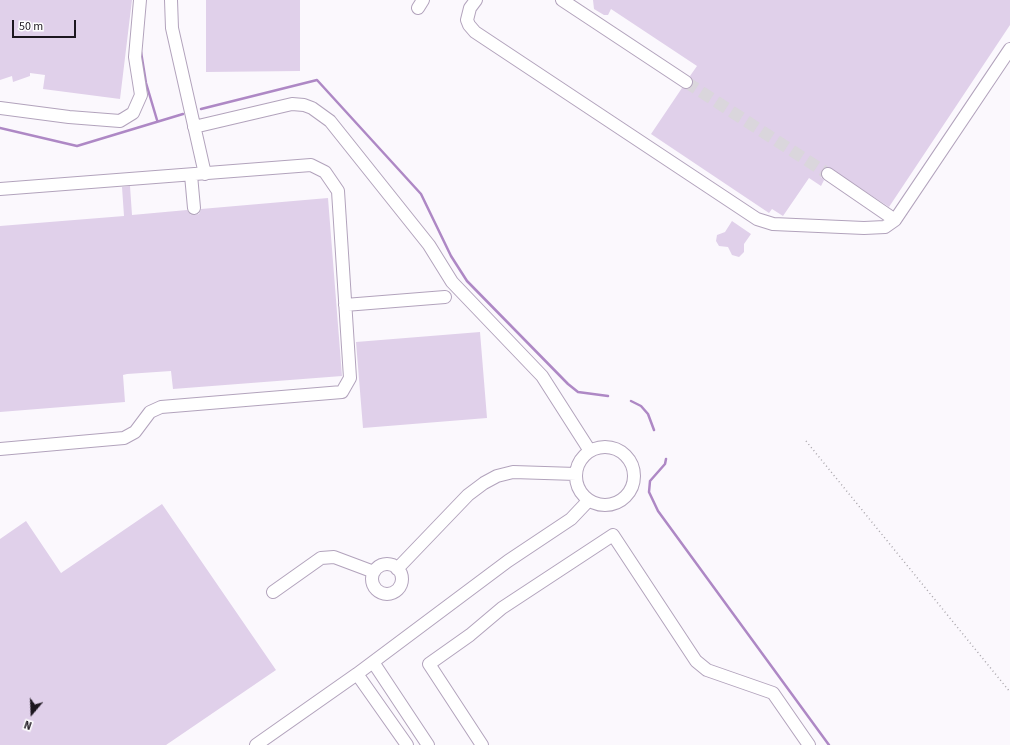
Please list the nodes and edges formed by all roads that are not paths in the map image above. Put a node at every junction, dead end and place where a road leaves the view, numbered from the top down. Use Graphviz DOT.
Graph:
graph roads {
  1 [pos="140,0"];
  2 [pos="171,0"];
  3 [pos="476,0"];
  4 [pos="562,0"];
  5 [pos="1010,49"];
  6 [pos="686,82"];
  7 [pos="0,108"];
  8 [pos="194,127"];
  9 [pos="191,174"];
  10 [pos="205,174"];
  11 [pos="828,174"];
  12 [pos="0,189"];
  13 [pos="194,208"];
  14 [pos="895,220"];
  15 [pos="445,297"];
  16 [pos="345,305"];
  17 [pos="0,448"];
  18 [pos="590,451"];
  19 [pos="576,474"];
  20 [pos="589,500"];
  21 [pos="397,569"];
  22 [pos="374,572"];
  23 [pos="273,592"];
  24 [pos="373,662"];
  25 [pos="357,674"];
  26 [pos="256,745"];
  27 [pos="407,745"];
  28 [pos="428,745"];
  29 [pos="482,745"];
  30 [pos="808,745"];
  1 -- 7 [label="street"];
  2 -- 8 [label="street"];
  3 -- 14 [label="street"];
  4 -- 6 [label="street"];
  5 -- 14 [label="street"];
  8 -- 10 [label="street"];
  8 -- 18 [label="street"];
  9 -- 10 [label="street"];
  9 -- 12 [label="street"];
  9 -- 13 [label="street"];
  10 -- 16 [label="street"];
  11 -- 14 [label="street"];
  15 -- 16 [label="street"];
  16 -- 17 [label="street"];
  18 -- 19 [label="street"];
  18 -- 20 [label="street"];
  19 -- 20 [label="street"];
  19 -- 21 [label="street"];
  20 -- 24 [label="street"];
  21 -- 22 [label="street"];
  21 -- 22 [label="street"];
  22 -- 23 [label="street"];
  24 -- 25 [label="street"];
  24 -- 28 [label="street"];
  25 -- 26 [label="street"];
  25 -- 27 [label="street"];
  29 -- 30 [label="street"];
}
